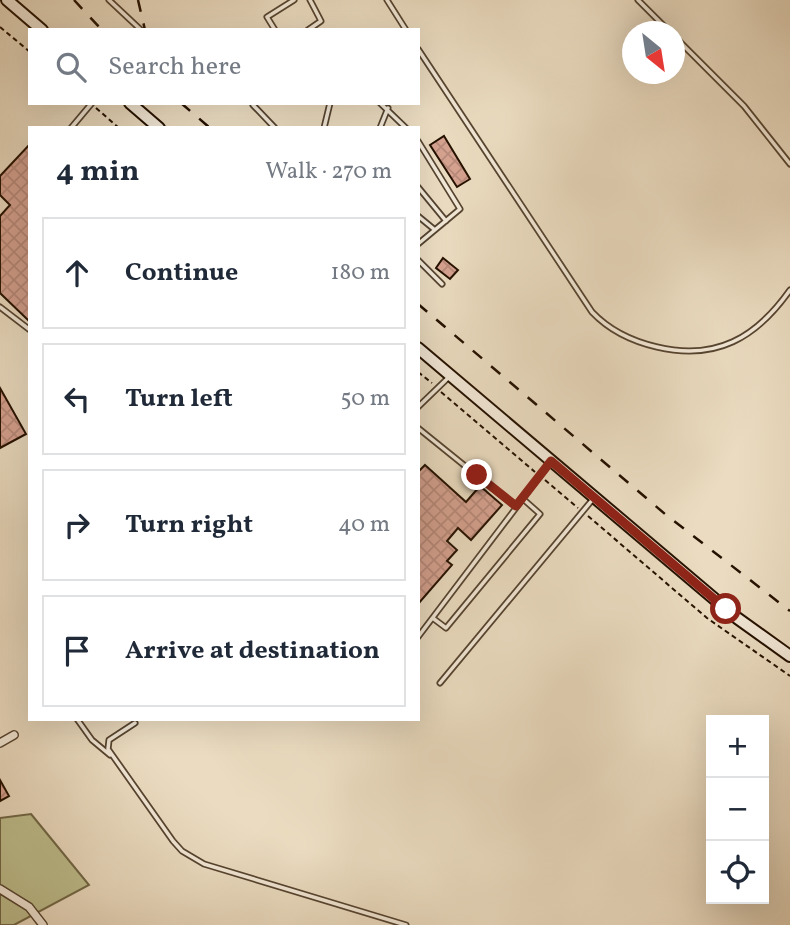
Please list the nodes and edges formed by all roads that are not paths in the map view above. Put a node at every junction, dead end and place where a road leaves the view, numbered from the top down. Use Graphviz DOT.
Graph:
graph roads {
  1 [pos="7,0"];
  2 [pos="109,0"];
  3 [pos="294,0"];
  4 [pos="310,0"];
  5 [pos="387,0"];
  6 [pos="638,0"];
  7 [pos="659,21"];
  8 [pos="40,28"];
  9 [pos="139,28"];
  10 [pos="274,28"];
  11 [pos="311,28"];
  12 [pos="405,28"];
  13 [pos="685,47"];
  14 [pos="420,52"];
  15 [pos="91,105"];
  16 [pos="132,105"];
  17 [pos="253,105"];
  18 [pos="330,105"];
  19 [pos="383,105"];
  20 [pos="388,108"];
  21 [pos="73,126"];
  22 [pos="157,126"];
  23 [pos="273,126"];
  24 [pos="324,126"];
  25 [pos="381,126"];
  26 [pos="404,126"];
  27 [pos="420,144"];
  28 [pos="790,164"];
  29 [pos="420,189"];
  30 [pos="420,218"];
  31 [pos="446,221"];
  32 [pos="435,230"];
  33 [pos="420,241"];
  34 [pos="420,262"];
  35 [pos="442,284"];
  36 [pos="790,290"];
  37 [pos="0,307"];
  38 [pos="28,328"];
  39 [pos="420,350"];
  40 [pos="451,376"];
  41 [pos="420,405"];
  42 [pos="420,430"];
  43 [pos="551,461"];
  44 [pos="522,498"];
  45 [pos="594,498"];
  46 [pos="516,506"];
  47 [pos="433,619"];
  48 [pos="420,635"];
  49 [pos="790,656"];
  50 [pos="440,683"];
  51 [pos="79,721"];
  52 [pos="135,723"];
  53 [pos="14,735"];
  54 [pos="0,743"];
  55 [pos="112,757"];
  56 [pos="0,888"];
  57 [pos="43,925"];
  58 [pos="406,925"];
  1 -- 8 [label="main road"];
  2 -- 9 [label="lane"];
  3 -- 10 [label="lane"];
  4 -- 11 [label="lane"];
  5 -- 12 [label="lane"];
  6 -- 7 [label="lane"];
  13 -- 28 [label="lane"];
  14 -- 36 [label="lane"];
  15 -- 21 [label="lane"];
  16 -- 22 [label="main road"];
  17 -- 23 [label="lane"];
  18 -- 24 [label="lane"];
  19 -- 20 [label="lane"];
  20 -- 25 [label="lane"];
  20 -- 26 [label="lane"];
  27 -- 31 [label="lane"];
  29 -- 31 [label="lane"];
  30 -- 32 [label="lane"];
  31 -- 32 [label="lane"];
  32 -- 33 [label="lane"];
  34 -- 35 [label="lane"];
  37 -- 38 [label="lane"];
  39 -- 40 [label="main road"];
  40 -- 41 [label="lane"];
  40 -- 43 [label="main road"];
  42 -- 46 [label="lane"];
  43 -- 44 [label="lane"];
  43 -- 45 [label="main road"];
  44 -- 46 [label="lane"];
  44 -- 47 [label="lane"];
  45 -- 49 [label="main road"];
  45 -- 50 [label="lane"];
  46 -- 47 [label="lane"];
  47 -- 48 [label="lane"];
  51 -- 55 [label="lane"];
  52 -- 55 [label="lane"];
  53 -- 54 [label="street"];
  55 -- 58 [label="lane"];
  56 -- 57 [label="street"];
}
